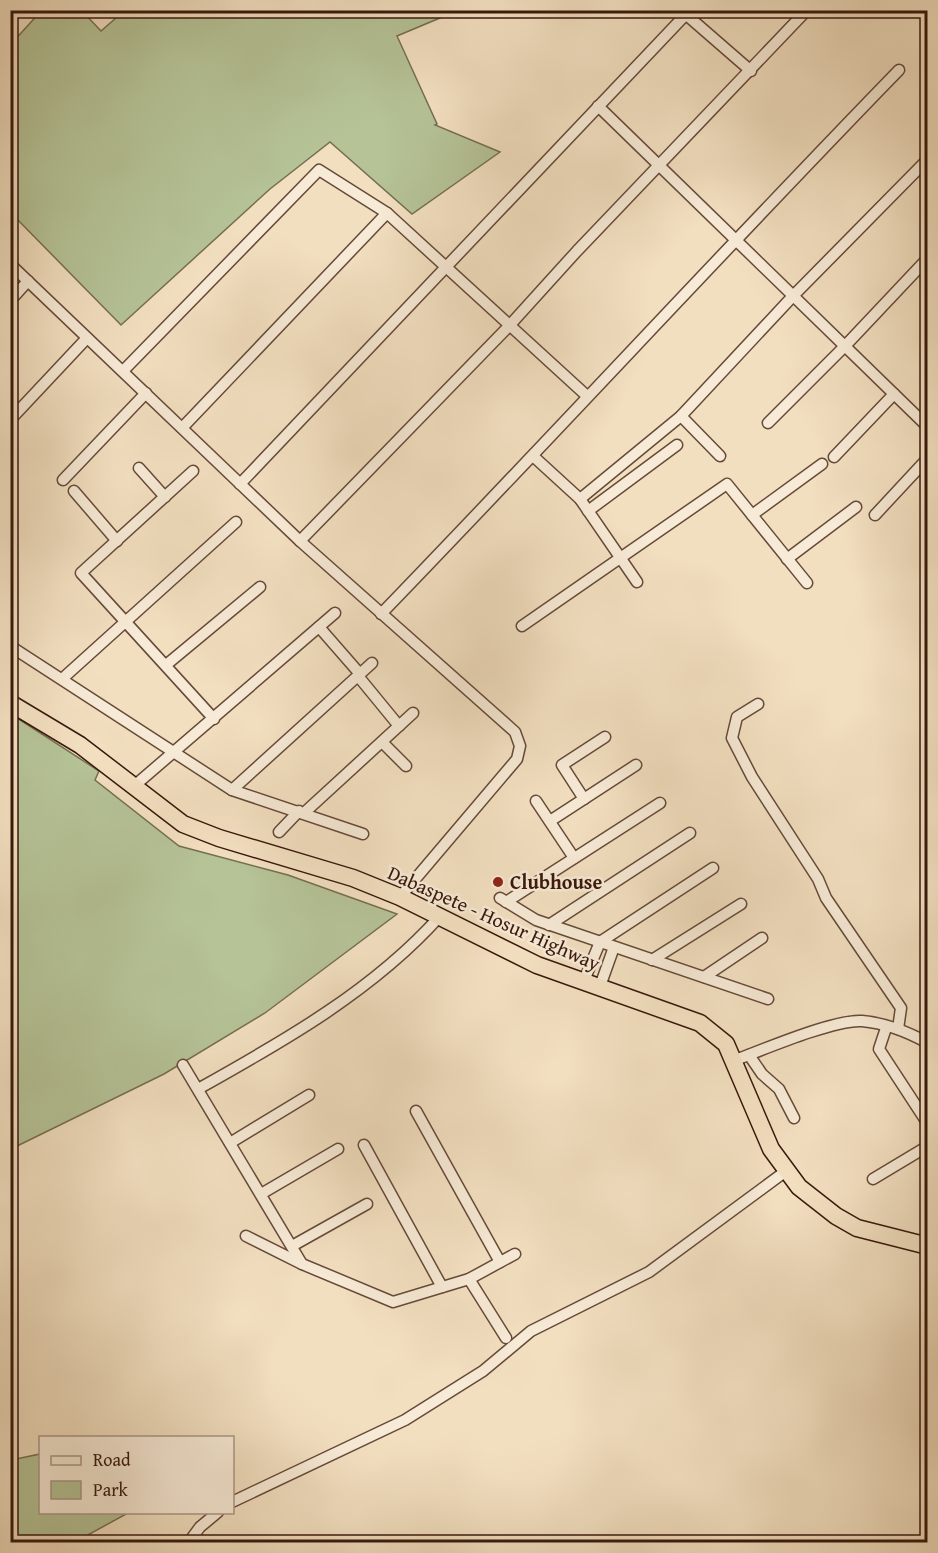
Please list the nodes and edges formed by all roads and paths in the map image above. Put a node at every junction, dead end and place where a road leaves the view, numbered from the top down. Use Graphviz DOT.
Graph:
graph roads {
  1 [pos="807,10"];
  2 [pos="686,12"];
  3 [pos="899,70"];
  4 [pos="751,71"];
  5 [pos="598,106"];
  6 [pos="927,159"];
  7 [pos="660,167"];
  8 [pos="387,213"];
  9 [pos="734,239"];
  10 [pos="927,258"];
  11 [pos="10,264"];
  12 [pos="446,266"];
  13 [pos="28,281"];
  14 [pos="792,296"];
  15 [pos="10,301"];
  16 [pos="510,325"];
  17 [pos="87,338"];
  18 [pos="845,346"];
  19 [pos="123,371"];
  20 [pos="146,393"];
  21 [pos="894,394"];
  22 [pos="587,396"];
  23 [pos="681,416"];
  24 [pos="10,420"];
  25 [pos="768,423"];
  26 [pos="927,427"];
  27 [pos="182,428"];
  28 [pos="677,445"];
  29 [pos="533,456"];
  30 [pos="720,456"];
  31 [pos="834,457"];
  32 [pos="927,459"];
  33 [pos="822,464"];
  34 [pos="139,468"];
  35 [pos="193,471"];
  36 [pos="63,480"];
  37 [pos="240,484"];
  38 [pos="74,491"];
  39 [pos="165,497"];
  40 [pos="580,499"];
  41 [pos="856,507"];
  42 [pos="588,511"];
  43 [pos="752,515"];
  44 [pos="875,515"];
  45 [pos="236,522"];
  46 [pos="117,541"];
  47 [pos="300,541"];
  48 [pos="620,557"];
  49 [pos="787,559"];
  50 [pos="637,582"];
  51 [pos="807,584"];
  52 [pos="260,587"];
  53 [pos="335,613"];
  54 [pos="381,614"];
  55 [pos="126,619"];
  56 [pos="522,626"];
  57 [pos="319,627"];
  58 [pos="10,646"];
  59 [pos="372,663"];
  60 [pos="166,666"];
  61 [pos="359,675"];
  62 [pos="62,679"];
  63 [pos="10,703"];
  64 [pos="758,704"];
  65 [pos="413,713"];
  66 [pos="214,719"];
  67 [pos="399,726"];
  68 [pos="605,737"];
  69 [pos="382,742"];
  70 [pos="172,752"];
  71 [pos="636,765"];
  72 [pos="406,766"];
  73 [pos="133,787"];
  74 [pos="232,790"];
  75 [pos="584,799"];
  76 [pos="536,801"];
  77 [pos="660,803"];
  78 [pos="302,812"];
  79 [pos="549,821"];
  80 [pos="279,832"];
  81 [pos="690,833"];
  82 [pos="363,834"];
  83 [pos="574,858"];
  84 [pos="713,868"];
  85 [pos="400,897"];
  86 [pos="741,903"];
  87 [pos="440,916"];
  88 [pos="549,924"];
  89 [pos="762,938"];
  90 [pos="600,942"];
  91 [pos="614,947"];
  92 [pos="652,960"];
  93 [pos="704,977"];
  94 [pos="583,983"];
  95 [pos="599,989"];
  96 [pos="768,999"];
  97 [pos="886,1028"];
  98 [pos="898,1029"];
  99 [pos="927,1043"];
  100 [pos="741,1058"];
  101 [pos="183,1065"];
  102 [pos="198,1089"];
  103 [pos="309,1095"];
  104 [pos="923,1108"];
  105 [pos="416,1111"];
  106 [pos="794,1118"];
  107 [pos="927,1124"];
  108 [pos="230,1143"];
  109 [pos="364,1145"];
  110 [pos="927,1146"];
  111 [pos="338,1149"];
  112 [pos="786,1171"];
  113 [pos="873,1179"];
  114 [pos="261,1194"];
  115 [pos="367,1204"];
  116 [pos="246,1236"];
  117 [pos="292,1246"];
  118 [pos="927,1246"];
  119 [pos="515,1254"];
  120 [pos="500,1262"];
  121 [pos="302,1264"];
  122 [pos="469,1279"];
  123 [pos="442,1287"];
  124 [pos="506,1338"];
  125 [pos="234,1501"];
  126 [pos="216,1514"];
  127 [pos="189,1542"];
  1 -- 4 [label="street"];
  2 -- 4 [label="street"];
  2 -- 5 [label="street"];
  3 -- 9 [label="street"];
  4 -- 7 [label="street"];
  5 -- 7 [label="street"];
  5 -- 12 [label="street"];
  6 -- 14 [label="street"];
  7 -- 9 [label="street"];
  7 -- 16 [label="street"];
  8 -- 12 [label="street"];
  8 -- 19 [label="street"];
  8 -- 27 [label="street"];
  9 -- 14 [label="street"];
  9 -- 22 [label="street"];
  10 -- 18 [label="street"];
  11 -- 13 [label="street"];
  12 -- 16 [label="street"];
  12 -- 37 [label="street"];
  13 -- 15 [label="street"];
  13 -- 17 [label="street"];
  14 -- 18 [label="street"];
  14 -- 23 [label="street"];
  16 -- 22 [label="street"];
  16 -- 47 [label="street"];
  17 -- 19 [label="street"];
  17 -- 24 [label="street"];
  18 -- 21 [label="street"];
  18 -- 25 [label="street"];
  19 -- 20 [label="street"];
  20 -- 27 [label="street"];
  20 -- 36 [label="street"];
  21 -- 26 [label="street"];
  21 -- 31 [label="street"];
  22 -- 29 [label="street"];
  23 -- 30 [label="street"];
  23 -- 40 [label="street"];
  27 -- 37 [label="street"];
  28 -- 42 [label="street"];
  29 -- 40 [label="street"];
  29 -- 54 [label="street"];
  32 -- 44 [label="street"];
  33 -- 43 [label="street"];
  34 -- 39 [label="street"];
  35 -- 39 [label="street"];
  37 -- 47 [label="street"];
  38 -- 46 [label="street"];
  39 -- 46 [label="street"];
  40 -- 42 [label="street"];
  41 -- 49 [label="street"];
  42 -- 48 [label="street"];
  43 -- 48 [label="street"];
  43 -- 49 [label="street"];
  45 -- 55 [label="street"];
  46 -- 55 [label="street"];
  47 -- 54 [label="street"];
  48 -- 50 [label="street"];
  48 -- 56 [label="street"];
  49 -- 51 [label="street"];
  52 -- 60 [label="street"];
  53 -- 57 [label="street"];
  54 -- 85 [label="street"];
  55 -- 60 [label="street"];
  55 -- 62 [label="street"];
  57 -- 61 [label="street"];
  57 -- 66 [label="street"];
  58 -- 62 [label="street"];
  59 -- 61 [label="street"];
  60 -- 66 [label="street"];
  61 -- 67 [label="street"];
  61 -- 74 [label="street"];
  62 -- 70 [label="street"];
  63 -- 73 [label="highway, Dabaspete - Hosur Highway"];
  64 -- 98 [label="street"];
  65 -- 67 [label="street"];
  66 -- 70 [label="street"];
  67 -- 69 [label="street"];
  68 -- 75 [label="street"];
  69 -- 72 [label="street"];
  69 -- 78 [label="street"];
  70 -- 73 [label="street"];
  70 -- 74 [label="street"];
  71 -- 75 [label="street"];
  73 -- 85 [label="highway, Dabaspete - Hosur Highway"];
  74 -- 78 [label="street"];
  75 -- 79 [label="street"];
  76 -- 79 [label="street"];
  77 -- 83 [label="street"];
  78 -- 80 [label="street"];
  78 -- 82 [label="street"];
  79 -- 83 [label="street"];
  81 -- 88 [label="street"];
  83 -- 88 [label="street"];
  84 -- 90 [label="street"];
  85 -- 87 [label="highway, Dabaspete - Hosur Highway"];
  86 -- 92 [label="street"];
  87 -- 94 [label="highway, Dabaspete - Hosur Highway"];
  87 -- 102 [label="street"];
  88 -- 90 [label="street"];
  89 -- 93 [label="street"];
  90 -- 91 [label="street"];
  90 -- 94 [label="street"];
  91 -- 92 [label="street"];
  91 -- 95 [label="street"];
  92 -- 93 [label="street"];
  93 -- 96 [label="street"];
  94 -- 95 [label="highway, Dabaspete - Hosur Highway"];
  95 -- 100 [label="highway, Dabaspete - Hosur Highway"];
  97 -- 98 [label="street"];
  97 -- 100 [label="street"];
  97 -- 104 [label="street"];
  98 -- 99 [label="street"];
  100 -- 106 [label="street"];
  100 -- 112 [label="highway, Dabaspete - Hosur Highway"];
  101 -- 102 [label="street"];
  102 -- 108 [label="street"];
  103 -- 108 [label="street"];
  104 -- 107 [label="street"];
  105 -- 120 [label="street"];
  108 -- 114 [label="street"];
  109 -- 123 [label="street"];
  110 -- 113 [label="street"];
  111 -- 114 [label="street"];
  112 -- 118 [label="highway, Dabaspete - Hosur Highway"];
  112 -- 125 [label="street"];
  114 -- 117 [label="street"];
  115 -- 117 [label="street"];
  116 -- 121 [label="street"];
  117 -- 121 [label="street"];
  119 -- 120 [label="street"];
  120 -- 122 [label="street"];
  121 -- 123 [label="street"];
  122 -- 123 [label="street"];
  122 -- 124 [label="street"];
  126 -- 127 [label="street"];
}
